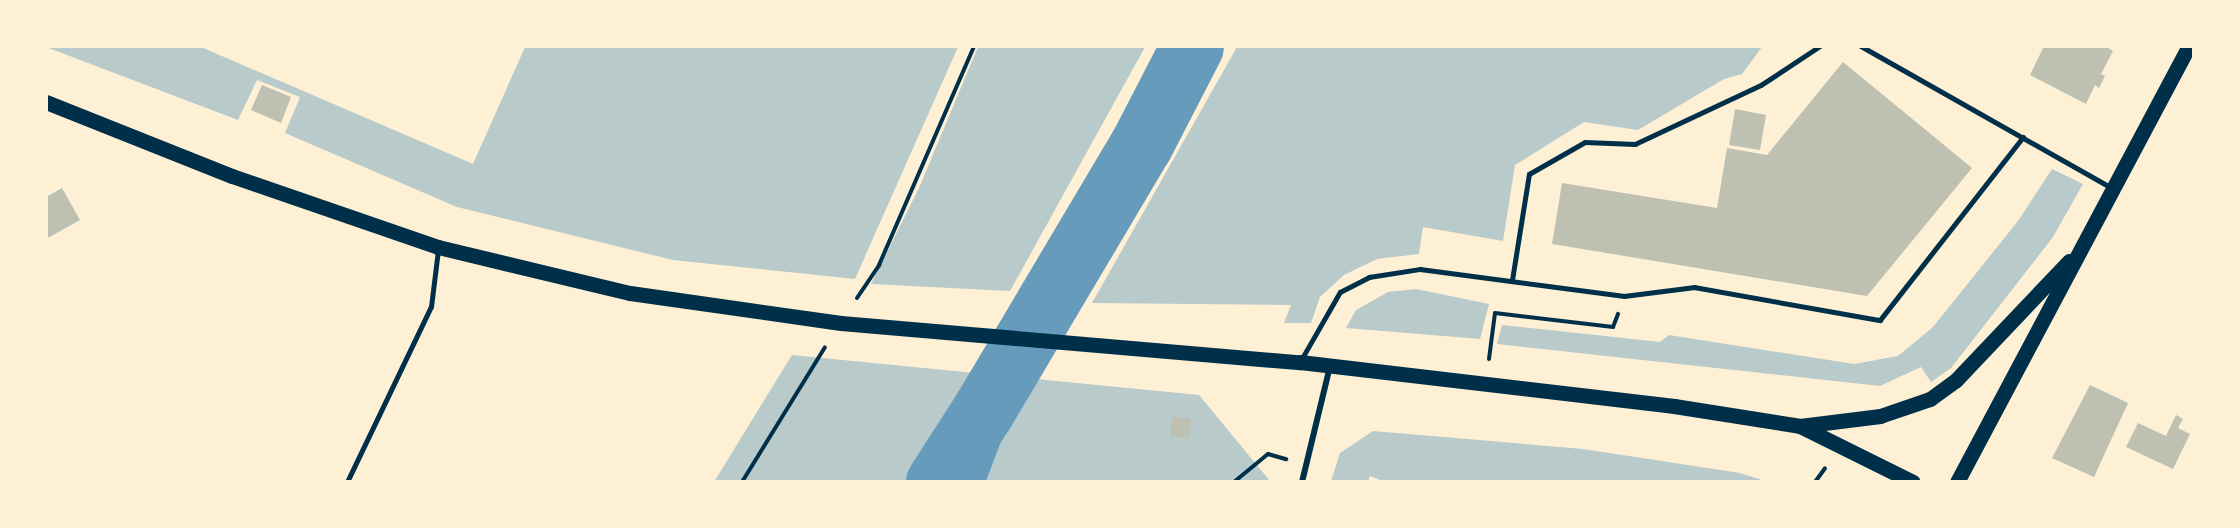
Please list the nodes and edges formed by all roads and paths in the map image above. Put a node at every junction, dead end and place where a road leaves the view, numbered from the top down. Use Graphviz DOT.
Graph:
graph roads {
  1 [pos="974,46"];
  2 [pos="1820,46"];
  3 [pos="1861,46"];
  4 [pos="2189,46"];
  5 [pos="46,102"];
  6 [pos="2023,137"];
  7 [pos="2113,189"];
  8 [pos="2083,245"];
  9 [pos="438,247"];
  10 [pos="1512,280"];
  11 [pos="1624,296"];
  12 [pos="841,323"];
  13 [pos="1300,362"];
  14 [pos="1330,365"];
  15 [pos="1485,383"];
  16 [pos="1800,426"];
  17 [pos="1306,464"];
  18 [pos="347,482"];
  19 [pos="742,482"];
  20 [pos="1233,482"];
  21 [pos="1302,482"];
  22 [pos="1913,482"];
  23 [pos="1957,482"];
  1 -- 12 [label="path"];
  2 -- 10 [label="lane"];
  3 -- 6 [label="lane"];
  4 -- 7 [label="main road"];
  5 -- 9 [label="main road"];
  6 -- 7 [label="lane"];
  6 -- 11 [label="lane"];
  7 -- 8 [label="main road"];
  8 -- 16 [label="main road"];
  8 -- 23 [label="main road"];
  9 -- 12 [label="main road"];
  9 -- 18 [label="lane"];
  10 -- 11 [label="lane"];
  10 -- 13 [label="lane"];
  11 -- 15 [label="path"];
  12 -- 13 [label="main road"];
  12 -- 19 [label="path"];
  13 -- 14 [label="main road"];
  14 -- 15 [label="main road"];
  14 -- 17 [label="street"];
  15 -- 16 [label="main road"];
  16 -- 22 [label="main road"];
  17 -- 20 [label="path"];
  17 -- 21 [label="street"];
}
